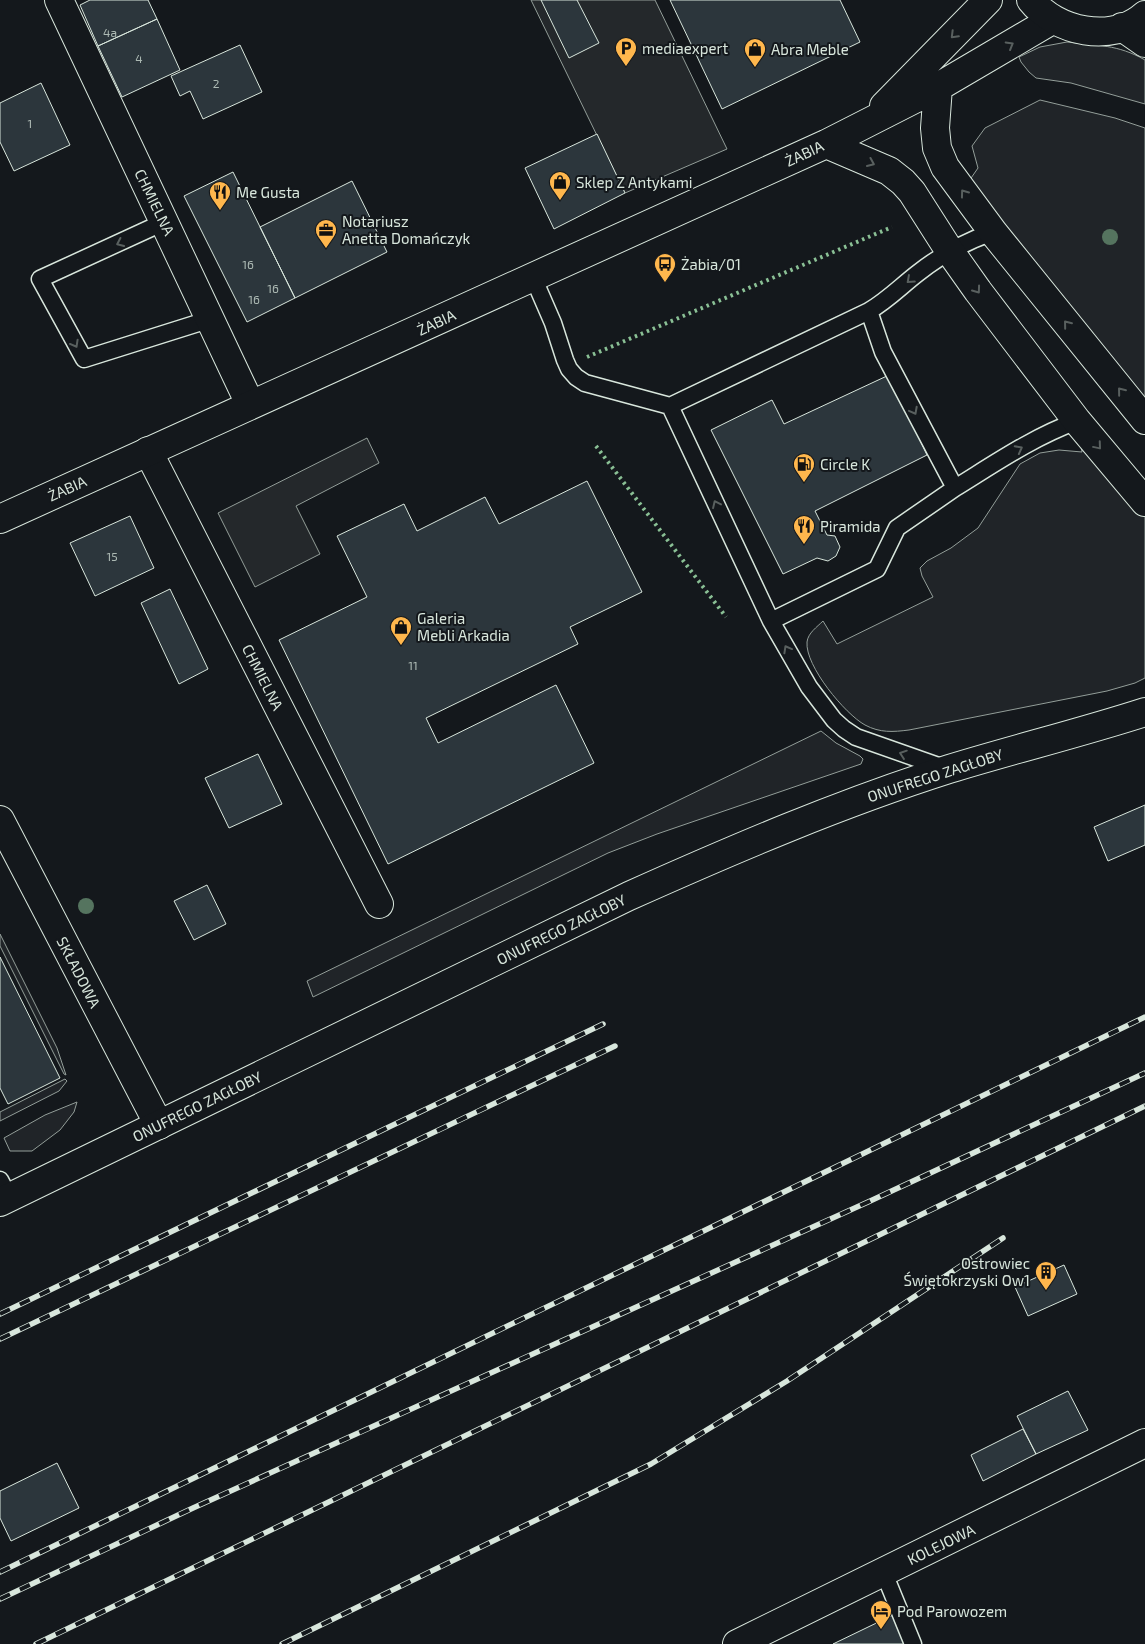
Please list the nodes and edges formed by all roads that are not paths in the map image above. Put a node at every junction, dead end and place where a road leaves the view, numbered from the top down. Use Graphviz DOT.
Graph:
graph roads {
  1 [pos="58,0"];
  2 [pos="988,0"];
  3 [pos="1031,0"];
  4 [pos="1052,20"];
  5 [pos="1134,21"];
  6 [pos="1145,43"];
  7 [pos="938,87"];
  8 [pos="870,121"];
  9 [pos="826,144"];
  10 [pos="164,222"];
  11 [pos="993,232"];
  12 [pos="949,250"];
  13 [pos="534,277"];
  14 [pos="869,311"];
  15 [pos="211,320"];
  16 [pos="250,404"];
  17 [pos="670,406"];
  18 [pos="1145,420"];
  19 [pos="1077,421"];
  20 [pos="148,451"];
  21 [pos="955,488"];
  22 [pos="1145,502"];
  23 [pos="0,519"];
  24 [pos="771,621"];
  25 [pos="1145,712"];
  26 [pos="949,770"];
  27 [pos="0,820"];
  28 [pos="379,904"];
  29 [pos="159,1125"];
  30 [pos="3,1193"];
  31 [pos="1145,1443"];
  32 [pos="884,1572"];
  33 [pos="737,1644"];
  34 [pos="913,1644"];
  1 -- 10 [label="street, CHMIELNA"];
  2 -- 8 [label="street, ŻABIA, one-way"];
  3 -- 4 [label="street"];
  4 -- 5 [label="street"];
  7 -- 4 [label="street, ŻABIA, one-way"];
  5 -- 6 [label="street"];
  7 -- 8 [label="street, ŻABIA"];
  11 -- 7 [label="street, one-way"];
  8 -- 9 [label="street, ŻABIA"];
  9 -- 12 [label="street, one-way"];
  9 -- 13 [label="street, ŻABIA"];
  10 -- 15 [label="street, CHMIELNA"];
  10 -- 15 [label="lane, one-way"];
  11 -- 12 [label="lane"];
  18 -- 11 [label="street, one-way"];
  12 -- 14 [label="lane, one-way"];
  12 -- 19 [label="street, one-way"];
  13 -- 16 [label="street, ŻABIA"];
  13 -- 17 [label="lane"];
  14 -- 17 [label="lane"];
  14 -- 21 [label="lane, one-way"];
  15 -- 16 [label="street, CHMIELNA"];
  16 -- 20 [label="street, ŻABIA"];
  24 -- 17 [label="lane, one-way"];
  21 -- 19 [label="lane, one-way"];
  19 -- 22 [label="street, one-way"];
  20 -- 23 [label="street, ŻABIA"];
  20 -- 28 [label="street, CHMIELNA"];
  21 -- 24 [label="lane"];
  26 -- 24 [label="lane, one-way"];
  25 -- 26 [label="street, ONUFREGO ZAGŁOBY"];
  26 -- 29 [label="street, ONUFREGO ZAGŁOBY"];
  27 -- 29 [label="street, SKŁADOWA"];
  29 -- 30 [label="street, ONUFREGO ZAGŁOBY"];
  31 -- 32 [label="street, KOLEJOWA"];
  32 -- 33 [label="street, KOLEJOWA"];
  32 -- 34 [label="lane"];
}
